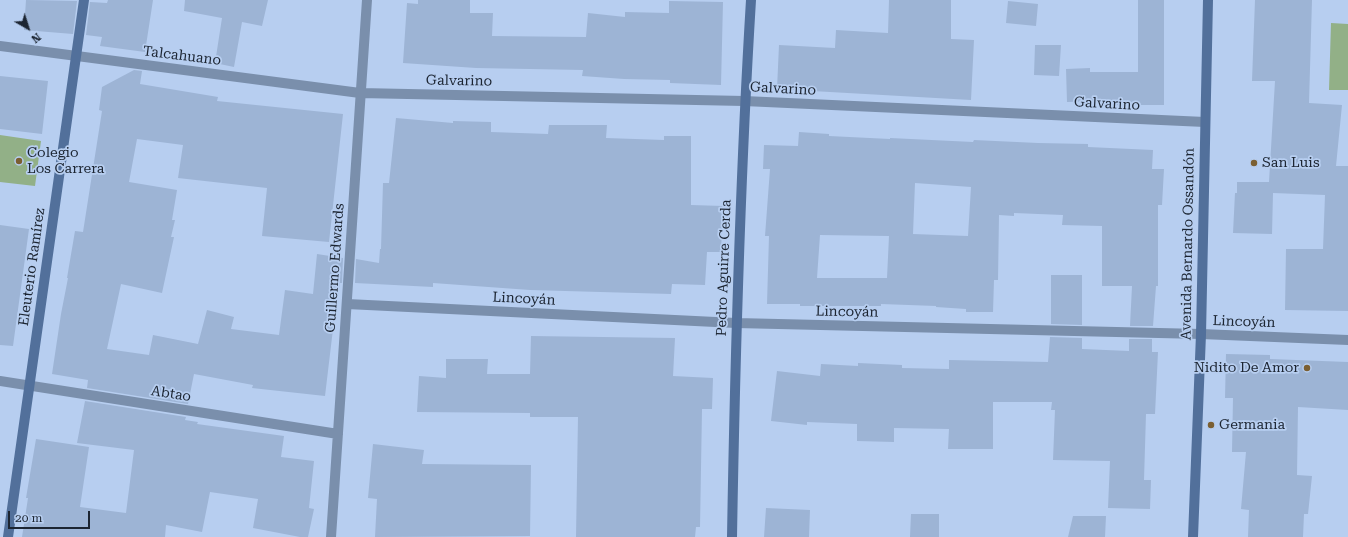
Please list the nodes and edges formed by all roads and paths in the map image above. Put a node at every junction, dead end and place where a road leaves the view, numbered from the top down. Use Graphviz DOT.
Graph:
graph roads {
  1 [pos="84,0"];
  2 [pos="367,0"];
  3 [pos="751,0"];
  4 [pos="1208,0"];
  5 [pos="0,46"];
  6 [pos="76,56"];
  7 [pos="360,93"];
  8 [pos="744,101"];
  9 [pos="1205,122"];
  10 [pos="346,304"];
  11 [pos="736,323"];
  12 [pos="1201,334"];
  13 [pos="1348,340"];
  14 [pos="0,381"];
  15 [pos="30,386"];
  16 [pos="338,434"];
  17 [pos="8,537"];
  18 [pos="331,537"];
  19 [pos="732,537"];
  20 [pos="1193,537"];
  1 -- 6 [label="street, Eleuterio Ramírez"];
  2 -- 7 [label="street, Guillermo Edwards"];
  3 -- 8 [label="street, Pedro Aguirre Cerda"];
  4 -- 9 [label="street, Avenida Bernardo Ossandón"];
  5 -- 6 [label="street, Talcahuano"];
  6 -- 7 [label="street, Talcahuano"];
  6 -- 15 [label="street, Eleuterio Ramírez"];
  7 -- 8 [label="street, Galvarino"];
  7 -- 10 [label="street, Guillermo Edwards"];
  8 -- 9 [label="street, Galvarino"];
  8 -- 11 [label="street, Pedro Aguirre Cerda"];
  9 -- 12 [label="street, Avenida Bernardo Ossandón"];
  10 -- 11 [label="street, Lincoyán"];
  10 -- 16 [label="street, Guillermo Edwards"];
  11 -- 12 [label="street, Lincoyán"];
  11 -- 19 [label="street, Pedro Aguirre Cerda"];
  12 -- 13 [label="street, Lincoyán"];
  12 -- 20 [label="street, Avenida Bernardo Ossandón"];
  14 -- 15 [label="street, Abtao"];
  15 -- 16 [label="street, Abtao"];
  15 -- 17 [label="street, Eleuterio Ramírez"];
  16 -- 18 [label="street, Guillermo Edwards"];
}
